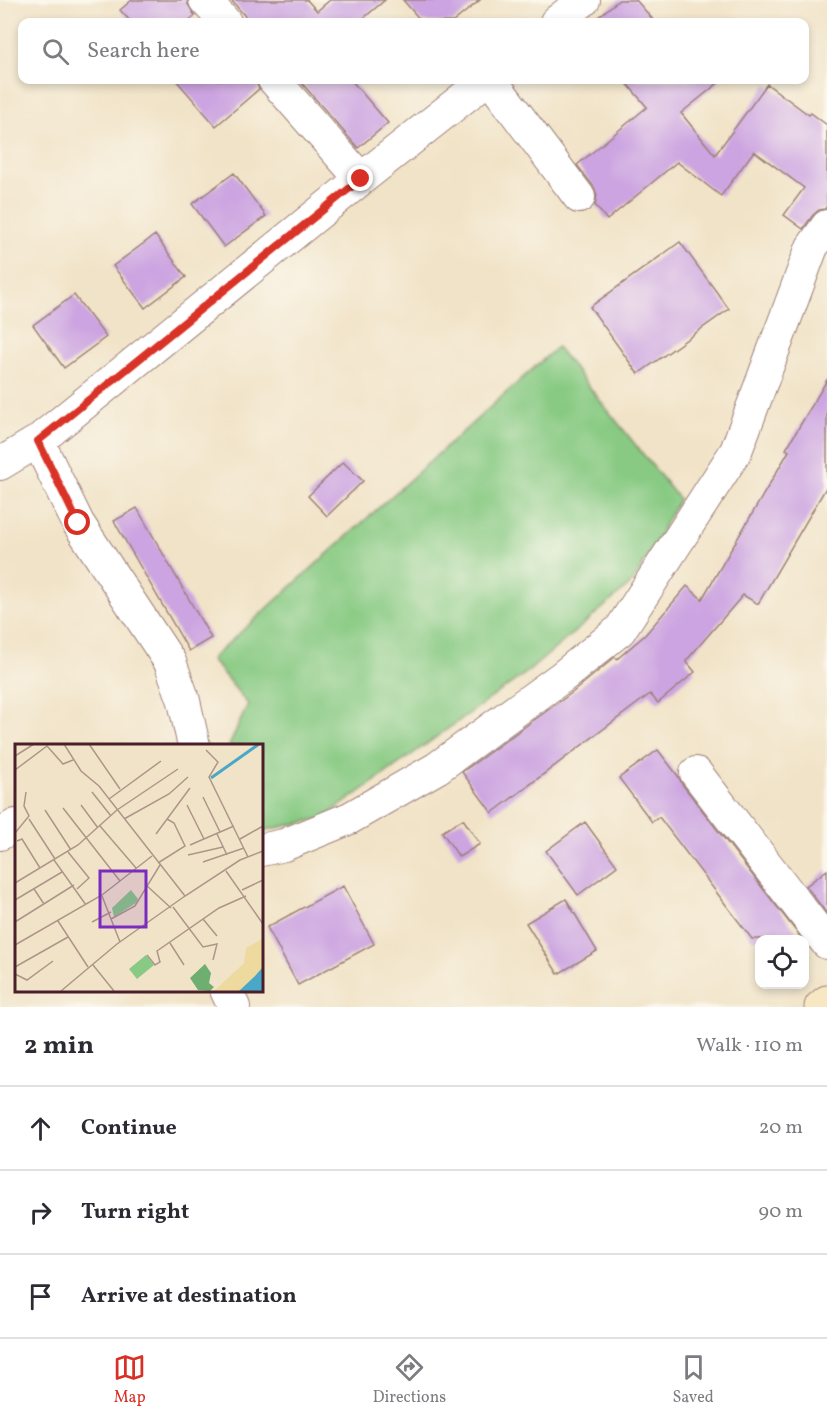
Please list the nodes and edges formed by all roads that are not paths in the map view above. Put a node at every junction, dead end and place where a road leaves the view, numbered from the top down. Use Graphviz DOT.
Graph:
graph roads {
  1 [pos="205,0"];
  2 [pos="584,0"];
  3 [pos="221,18"];
  4 [pos="561,18"];
  5 [pos="278,84"];
  6 [pos="481,84"];
  7 [pos="493,84"];
  8 [pos="361,179"];
  9 [pos="579,197"];
  10 [pos="822,245"];
  11 [pos="38,441"];
  12 [pos="0,464"];
  13 [pos="189,744"];
  14 [pos="696,773"];
  15 [pos="15,826"];
  16 [pos="0,834"];
  17 [pos="262,850"];
  18 [pos="827,943"];
  19 [pos="227,992"];
  20 [pos="827,1002"];
  21 [pos="234,1007"];
  22 [pos="821,1007"];
  1 -- 3 [label="street"];
  2 -- 4 [label="street"];
  5 -- 8 [label="street"];
  6 -- 8 [label="street"];
  7 -- 9 [label="street"];
  8 -- 11 [label="street"];
  10 -- 17 [label="street"];
  11 -- 12 [label="street"];
  11 -- 13 [label="street"];
  14 -- 18 [label="street"];
  15 -- 16 [label="street"];
  19 -- 21 [label="street"];
  20 -- 22 [label="main road"];
}
